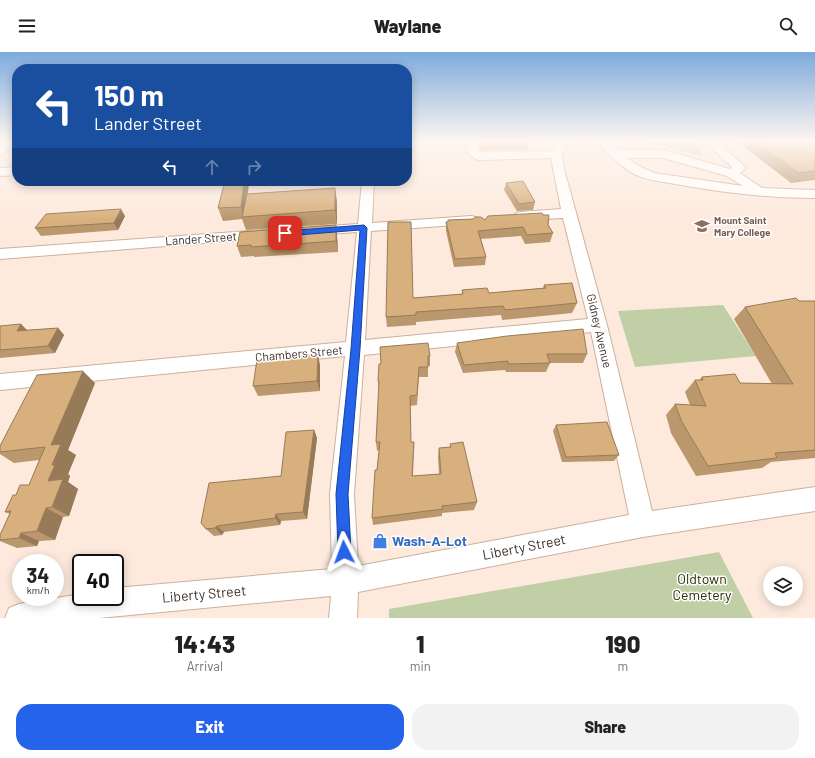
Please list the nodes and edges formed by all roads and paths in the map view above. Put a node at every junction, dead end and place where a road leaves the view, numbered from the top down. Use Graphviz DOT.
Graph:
graph roads {
  1 [pos="558,167"];
  2 [pos="633,167"];
  3 [pos="711,167"];
  4 [pos="739,167"];
  5 [pos="12,171"];
  6 [pos="0,172"];
  7 [pos="731,173"];
  8 [pos="368,186"];
  9 [pos="761,192"];
  10 [pos="815,194"];
  11 [pos="570,213"];
  12 [pos="506,218"];
  13 [pos="483,219"];
  14 [pos="364,228"];
  15 [pos="300,232"];
  16 [pos="277,234"];
  17 [pos="0,254"];
  18 [pos="598,325"];
  19 [pos="356,349"];
  20 [pos="0,382"];
  21 [pos="815,499"];
  22 [pos="643,525"];
  23 [pos="346,580"];
  24 [pos="19,618"];
  25 [pos="343,618"];
  1 -- 11 [label="street, Gidney Avenue"];
  2 -- 9 [label="street"];
  3 -- 7 [label="street"];
  4 -- 7 [label="street"];
  5 -- 6 [label="street"];
  7 -- 9 [label="street"];
  8 -- 14 [label="street"];
  9 -- 10 [label="street"];
  11 -- 12 [label="street"];
  11 -- 18 [label="street, Gidney Avenue"];
  13 -- 14 [label="street"];
  14 -- 15 [label="street"];
  14 -- 19 [label="street"];
  16 -- 17 [label="street, Lander Street"];
  18 -- 19 [label="street, Chambers Street"];
  18 -- 22 [label="street, Gidney Avenue"];
  19 -- 20 [label="street, Chambers Street"];
  19 -- 23 [label="street"];
  21 -- 22 [label="street, Liberty Street"];
  22 -- 23 [label="street, Liberty Street"];
  23 -- 24 [label="street, Liberty Street"];
  23 -- 25 [label="street"];
}
